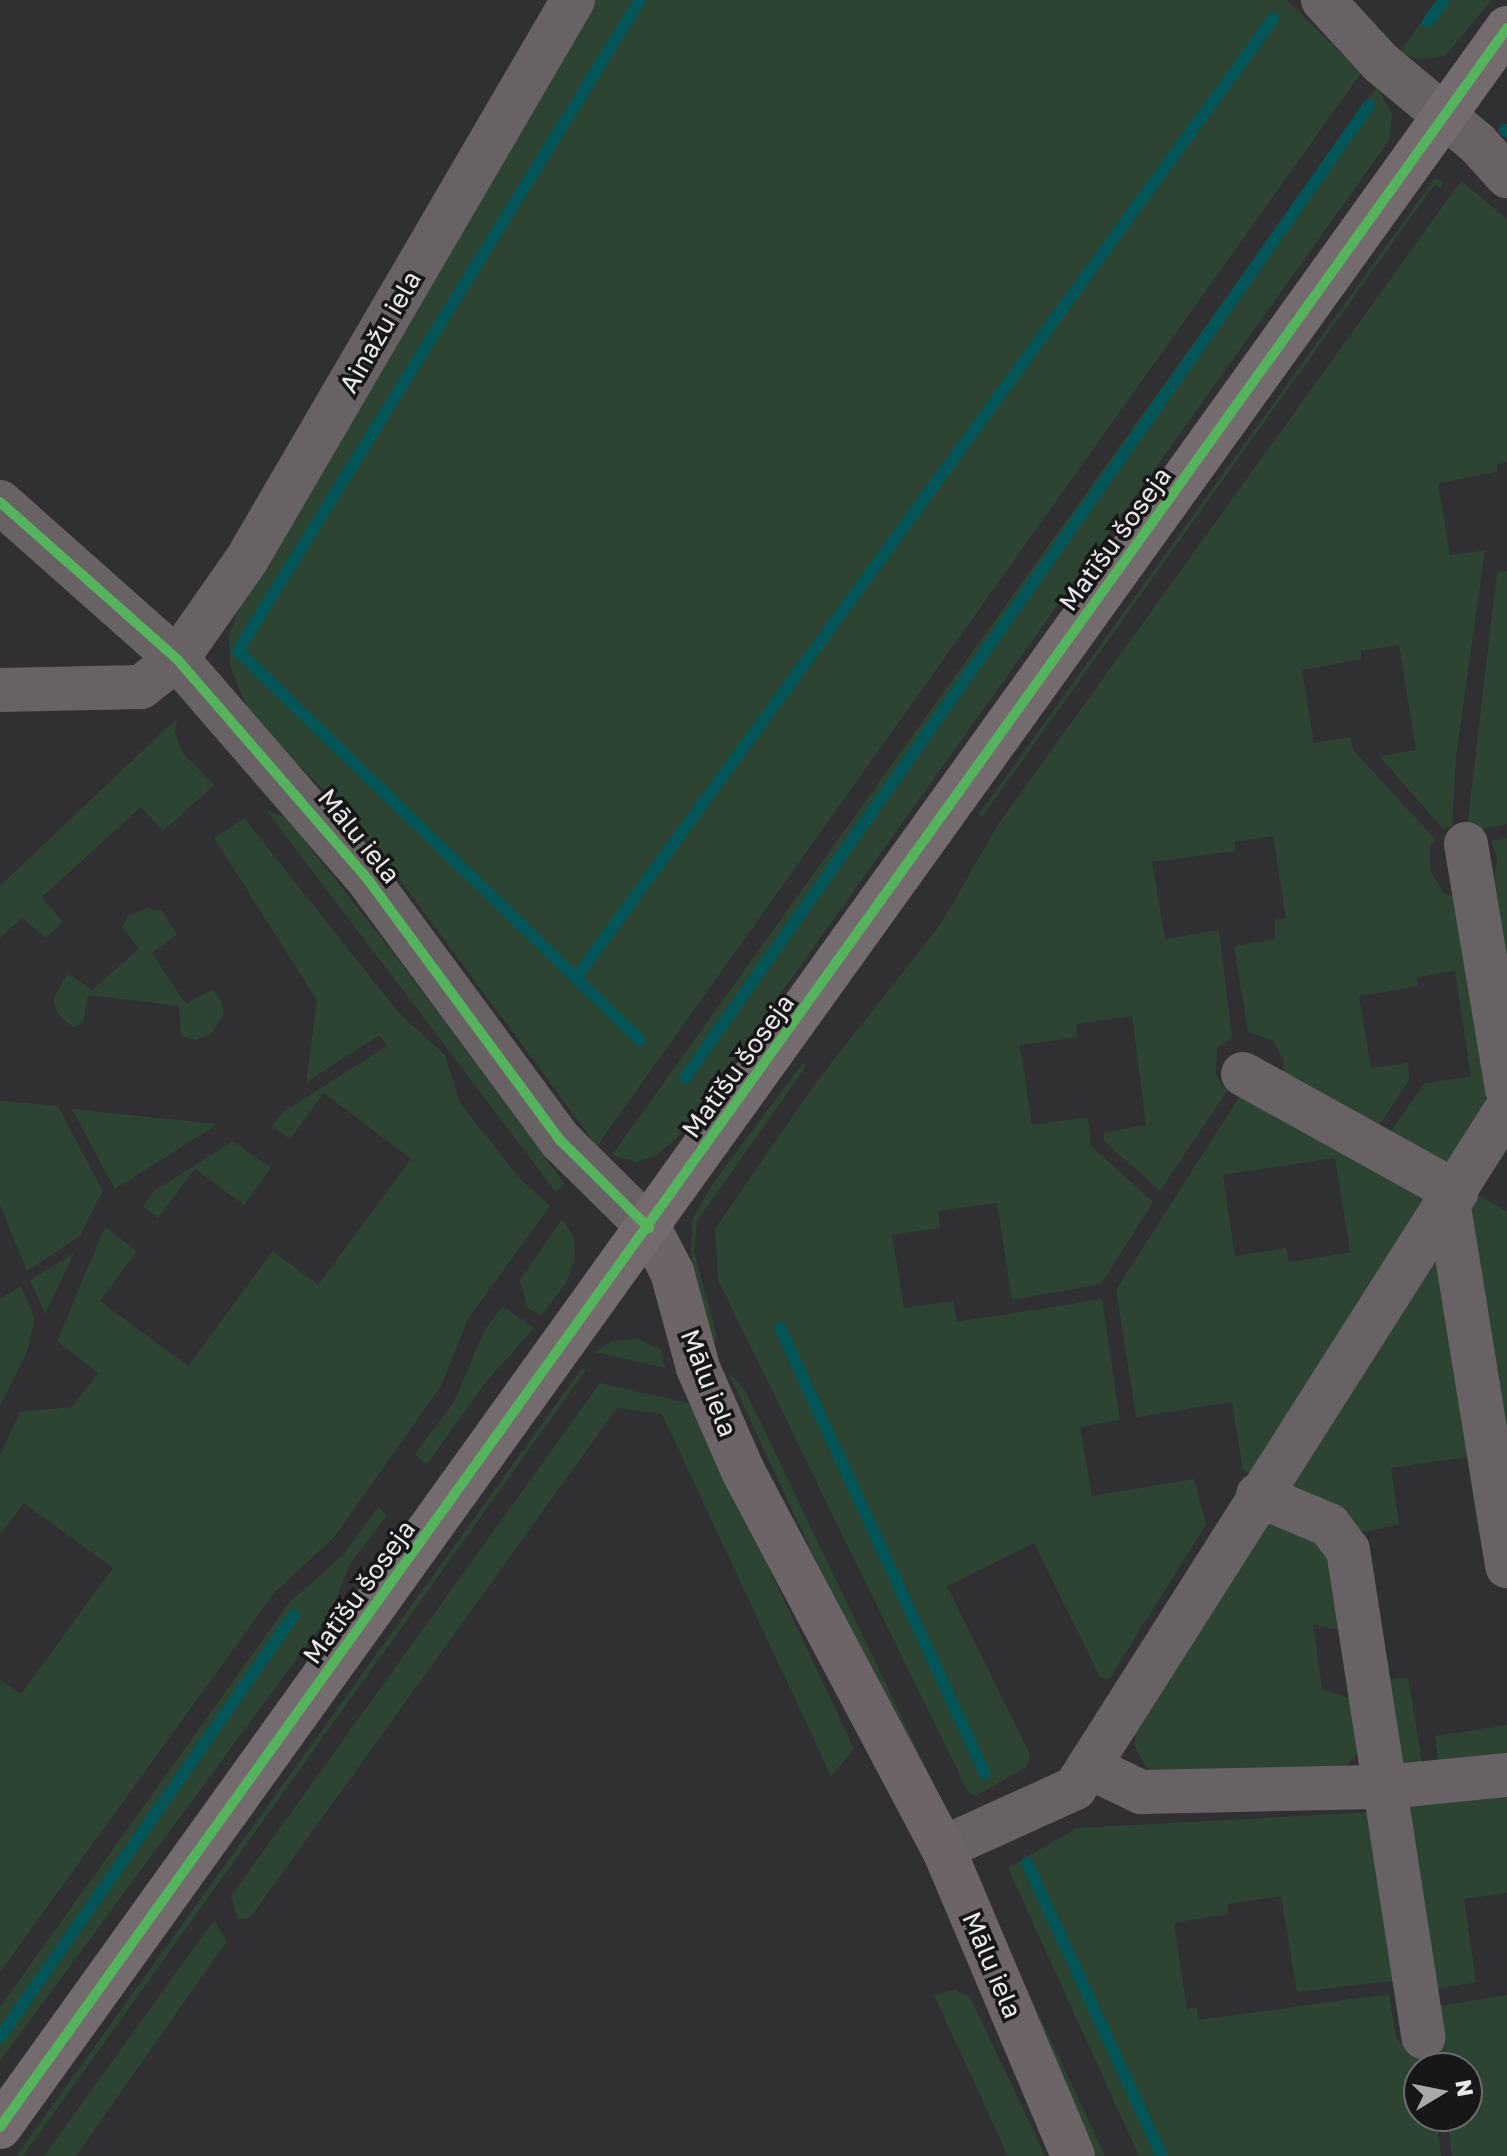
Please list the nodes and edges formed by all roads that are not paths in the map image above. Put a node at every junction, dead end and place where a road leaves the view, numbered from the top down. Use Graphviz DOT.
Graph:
graph roads {
  1 [pos="573,0"];
  2 [pos="1323,0"];
  3 [pos="1507,28"];
  4 [pos="1443,120"];
  5 [pos="1507,176"];
  6 [pos="0,502"];
  7 [pos="177,659"];
  8 [pos="0,690"];
  9 [pos="1466,844"];
  10 [pos="1243,1074"];
  11 [pos="1507,1089"];
  12 [pos="1507,1108"];
  13 [pos="1452,1199"];
  14 [pos="649,1228"];
  15 [pos="1258,1495"];
  16 [pos="1507,1566"];
  17 [pos="1089,1767"];
  18 [pos="1507,1775"];
  19 [pos="1386,1787"];
  20 [pos="943,1848"];
  21 [pos="1423,2037"];
  22 [pos="0,2127"];
  23 [pos="1073,2156"];
  1 -- 7 [label="street, Ainažu iela"];
  2 -- 4 [label="street"];
  3 -- 4 [label="main road, Matīšu šoseja"];
  4 -- 5 [label="street"];
  4 -- 14 [label="main road, Matīšu šoseja"];
  6 -- 7 [label="street, Mālu iela"];
  7 -- 8 [label="street, Ainažu iela"];
  7 -- 14 [label="street, Mālu iela"];
  9 -- 11 [label="street"];
  10 -- 13 [label="street"];
  12 -- 13 [label="street"];
  13 -- 15 [label="street"];
  13 -- 16 [label="street"];
  14 -- 20 [label="main road, Mālu iela"];
  14 -- 22 [label="main road, Matīšu šoseja"];
  15 -- 17 [label="street"];
  15 -- 19 [label="street"];
  17 -- 19 [label="street"];
  17 -- 20 [label="street"];
  18 -- 19 [label="street"];
  19 -- 21 [label="street"];
  20 -- 23 [label="main road, Mālu iela"];
}
